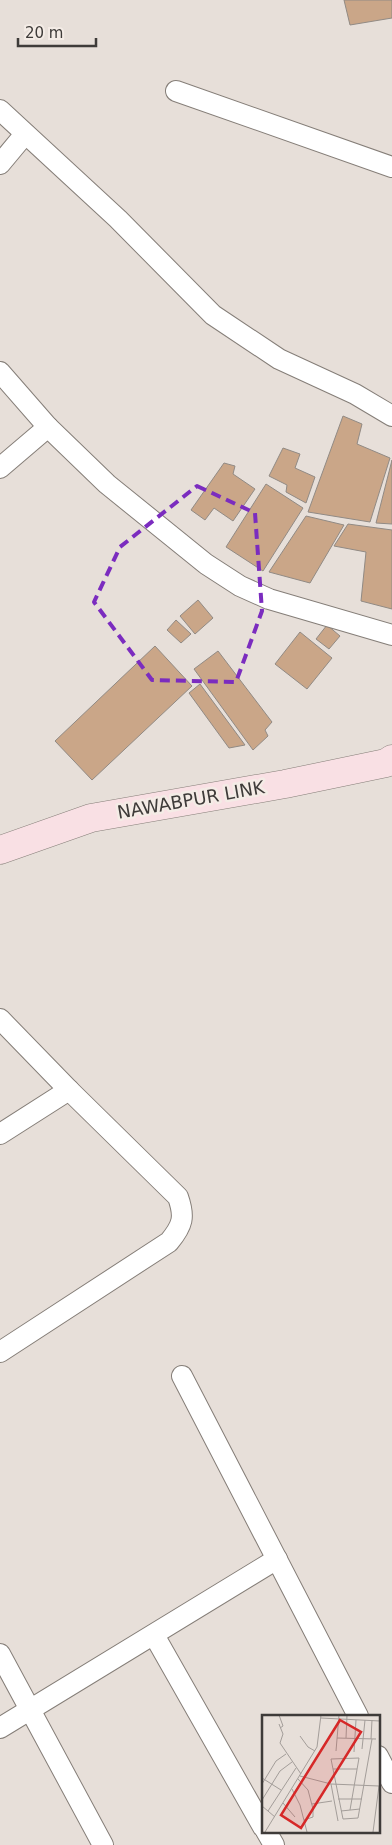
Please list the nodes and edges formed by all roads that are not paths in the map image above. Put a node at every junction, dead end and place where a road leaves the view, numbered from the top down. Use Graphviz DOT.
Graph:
graph roads {
  1 [pos="176,91"];
  2 [pos="0,110"];
  3 [pos="25,134"];
  4 [pos="0,164"];
  5 [pos="392,167"];
  6 [pos="0,372"];
  7 [pos="392,416"];
  8 [pos="48,427"];
  9 [pos="0,468"];
  10 [pos="392,635"];
  11 [pos="390,763"];
  12 [pos="0,850"];
  13 [pos="0,1019"];
  14 [pos="69,1090"];
  15 [pos="0,1134"];
  16 [pos="0,1352"];
  17 [pos="182,1376"];
  18 [pos="277,1559"];
  19 [pos="154,1635"];
  20 [pos="0,1654"];
  21 [pos="30,1710"];
  22 [pos="357,1715"];
  23 [pos="0,1728"];
  24 [pos="380,1760"];
  25 [pos="392,1782"];
  26 [pos="262,1825"];
  27 [pos="267,1832"];
  28 [pos="103,1845"];
  29 [pos="274,1845"];
  1 -- 5 [label="street"];
  2 -- 3 [label="street"];
  3 -- 4 [label="street"];
  3 -- 7 [label="street"];
  6 -- 8 [label="street"];
  8 -- 9 [label="street"];
  8 -- 10 [label="street"];
  11 -- 12 [label="street, NAWABPUR LINK"];
  13 -- 14 [label="street"];
  14 -- 15 [label="street"];
  14 -- 16 [label="street"];
  17 -- 18 [label="street"];
  18 -- 19 [label="street"];
  18 -- 22 [label="street"];
  19 -- 21 [label="street"];
  19 -- 26 [label="street"];
  20 -- 21 [label="street"];
  21 -- 23 [label="street"];
  21 -- 28 [label="street"];
  24 -- 25 [label="street"];
  27 -- 29 [label="street"];
}
